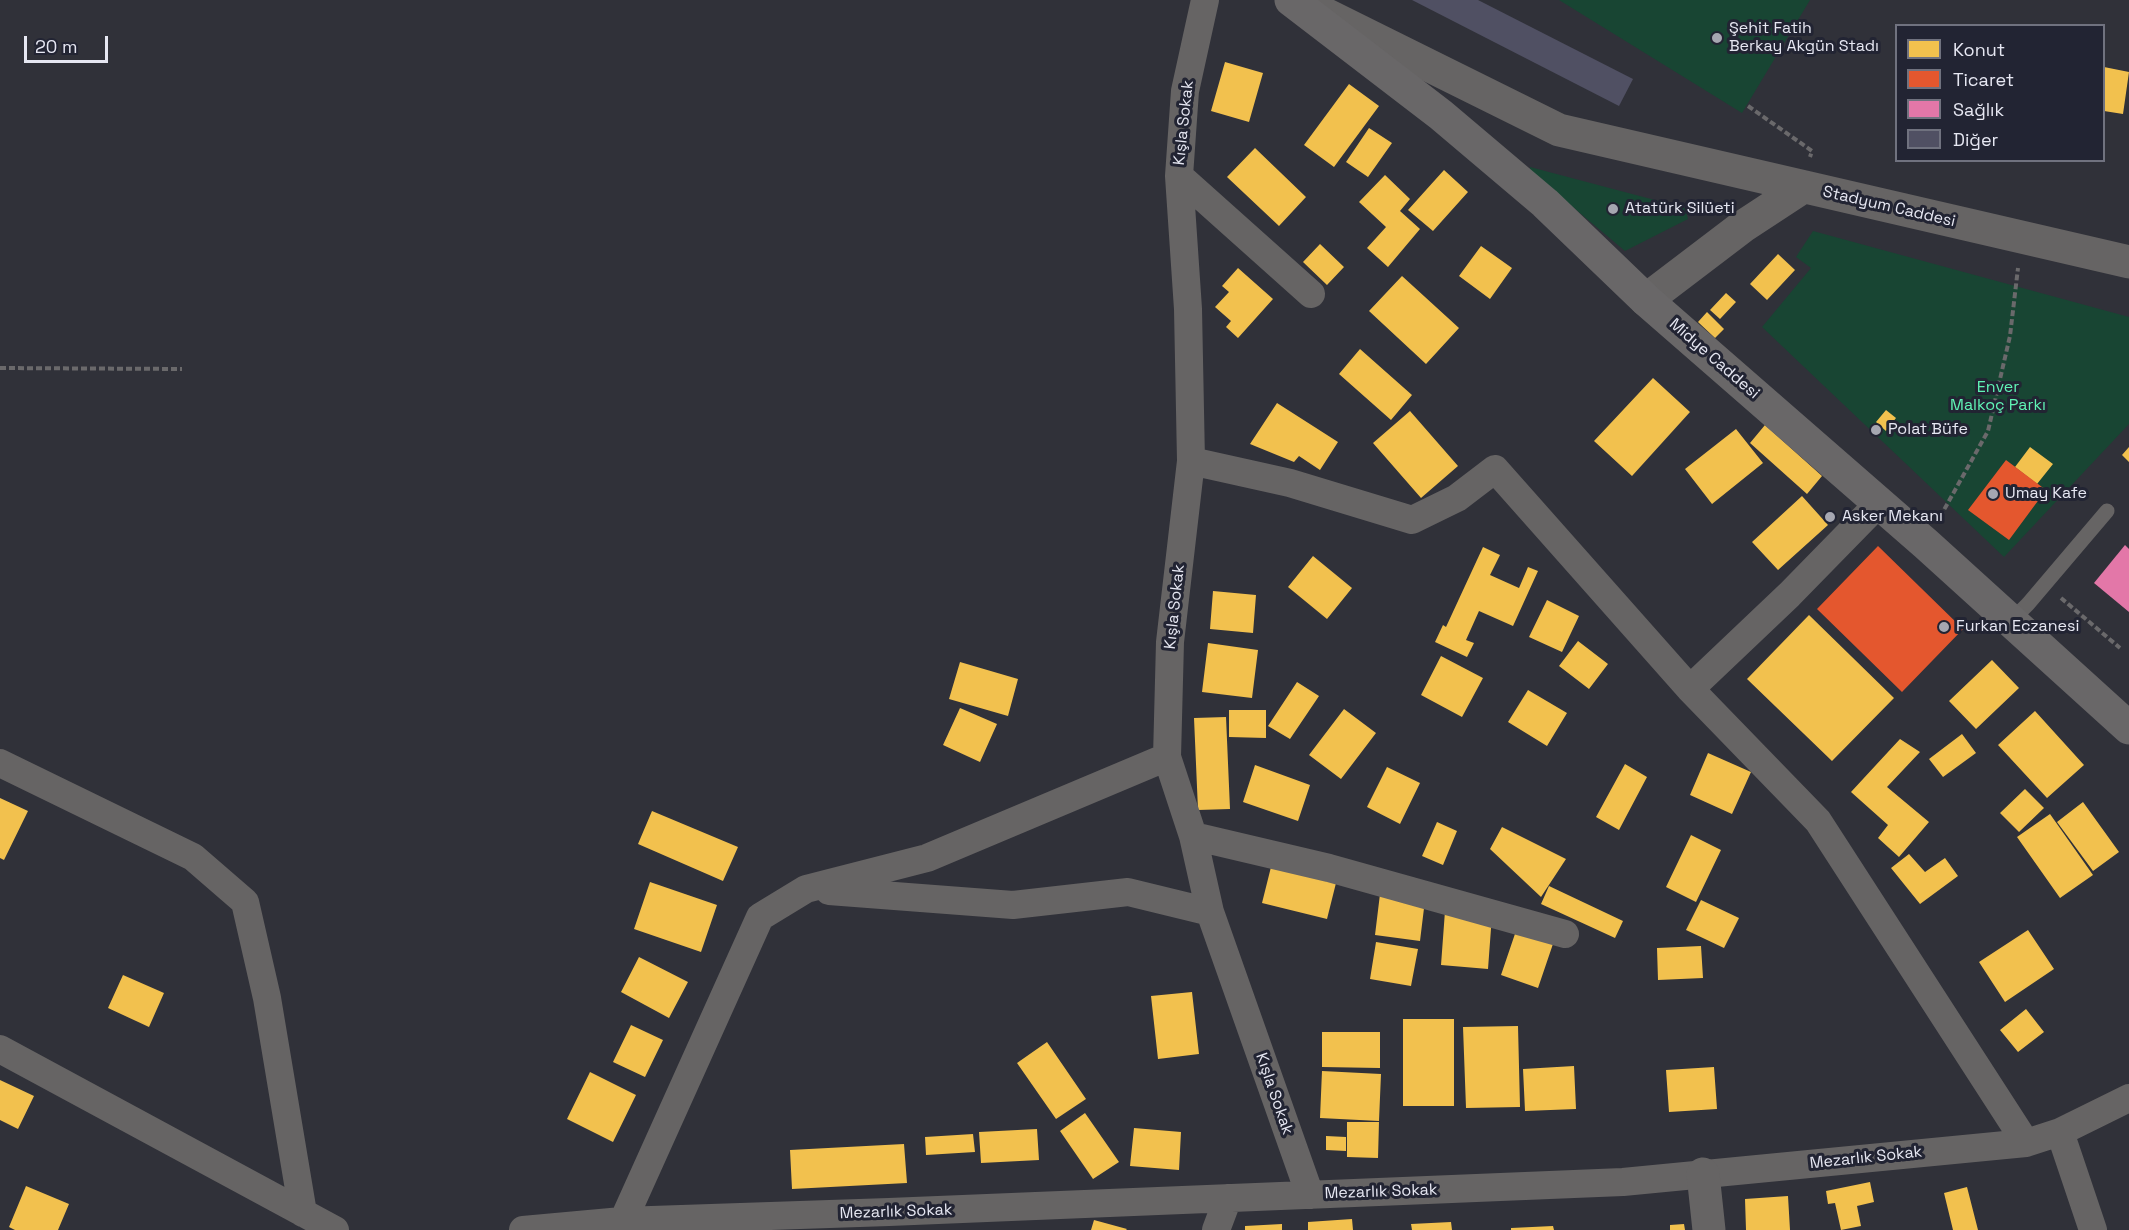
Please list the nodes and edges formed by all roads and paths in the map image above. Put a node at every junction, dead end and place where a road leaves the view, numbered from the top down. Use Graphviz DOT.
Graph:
graph roads {
  1 [pos="1206,0"];
  2 [pos="1291,0"];
  3 [pos="1296,0"];
  4 [pos="1748,106"];
  5 [pos="1179,176"];
  6 [pos="1803,187"];
  7 [pos="2022,237"];
  8 [pos="2129,262"];
  9 [pos="1311,294"];
  10 [pos="1646,300"];
  11 [pos="0,368"];
  12 [pos="182,369"];
  13 [pos="1191,461"];
  14 [pos="1878,504"];
  15 [pos="2107,511"];
  16 [pos="1940,518"];
  17 [pos="2044,583"];
  18 [pos="2011,621"];
  19 [pos="2120,648"];
  20 [pos="1690,689"];
  21 [pos="2129,728"];
  22 [pos="1167,757"];
  23 [pos="0,763"];
  24 [pos="1193,836"];
  25 [pos="806,889"];
  26 [pos="1210,912"];
  27 [pos="1565,934"];
  28 [pos="0,1049"];
  29 [pos="2129,1098"];
  30 [pos="2060,1132"];
  31 [pos="2026,1143"];
  32 [pos="1703,1174"];
  33 [pos="1310,1195"];
  34 [pos="1228,1198"];
  35 [pos="303,1213"];
  36 [pos="885,1221"];
  37 [pos="621,1225"];
  38 [pos="335,1230"];
  39 [pos="523,1230"];
  40 [pos="1216,1230"];
  41 [pos="1709,1230"];
  42 [pos="2093,1230"];
  1 -- 5 [label="street, Kışla Sokak"];
  2 -- 10 [label="main road, Midye Caddesi"];
  3 -- 6 [label="street"];
  4 -- 6 [label="path"];
  5 -- 9 [label="street"];
  5 -- 13 [label="street, Kışla Sokak"];
  6 -- 7 [label="street, Stadyum Caddesi"];
  6 -- 10 [label="street, Stadyum Caddesi"];
  7 -- 8 [label="street, Stadyum Caddesi"];
  7 -- 16 [label="path"];
  10 -- 14 [label="main road, Midye Caddesi"];
  11 -- 12 [label="path"];
  13 -- 20 [label="street"];
  13 -- 22 [label="street, Kışla Sokak"];
  14 -- 18 [label="main road, Midye Caddesi"];
  14 -- 20 [label="street"];
  15 -- 17 [label="lane"];
  17 -- 18 [label="lane"];
  17 -- 19 [label="path"];
  18 -- 21 [label="main road, Midye Caddesi"];
  20 -- 31 [label="street"];
  22 -- 24 [label="street, Kışla Sokak"];
  22 -- 25 [label="street"];
  23 -- 35 [label="street"];
  24 -- 26 [label="street, Kışla Sokak"];
  24 -- 27 [label="street"];
  25 -- 26 [label="street"];
  25 -- 37 [label="street"];
  26 -- 33 [label="street, Kışla Sokak"];
  28 -- 35 [label="street"];
  29 -- 30 [label="street, Mezarlık Sokak"];
  30 -- 31 [label="street, Mezarlık Sokak"];
  30 -- 42 [label="street"];
  31 -- 32 [label="street, Mezarlık Sokak"];
  32 -- 33 [label="street, Mezarlık Sokak"];
  32 -- 41 [label="street"];
  33 -- 34 [label="street, Mezarlık Sokak"];
  34 -- 36 [label="street, Mezarlık Sokak"];
  34 -- 40 [label="street"];
  35 -- 38 [label="street"];
  36 -- 37 [label="street, Mezarlık Sokak"];
  37 -- 39 [label="street, Mezarlık Sokak"];
}
